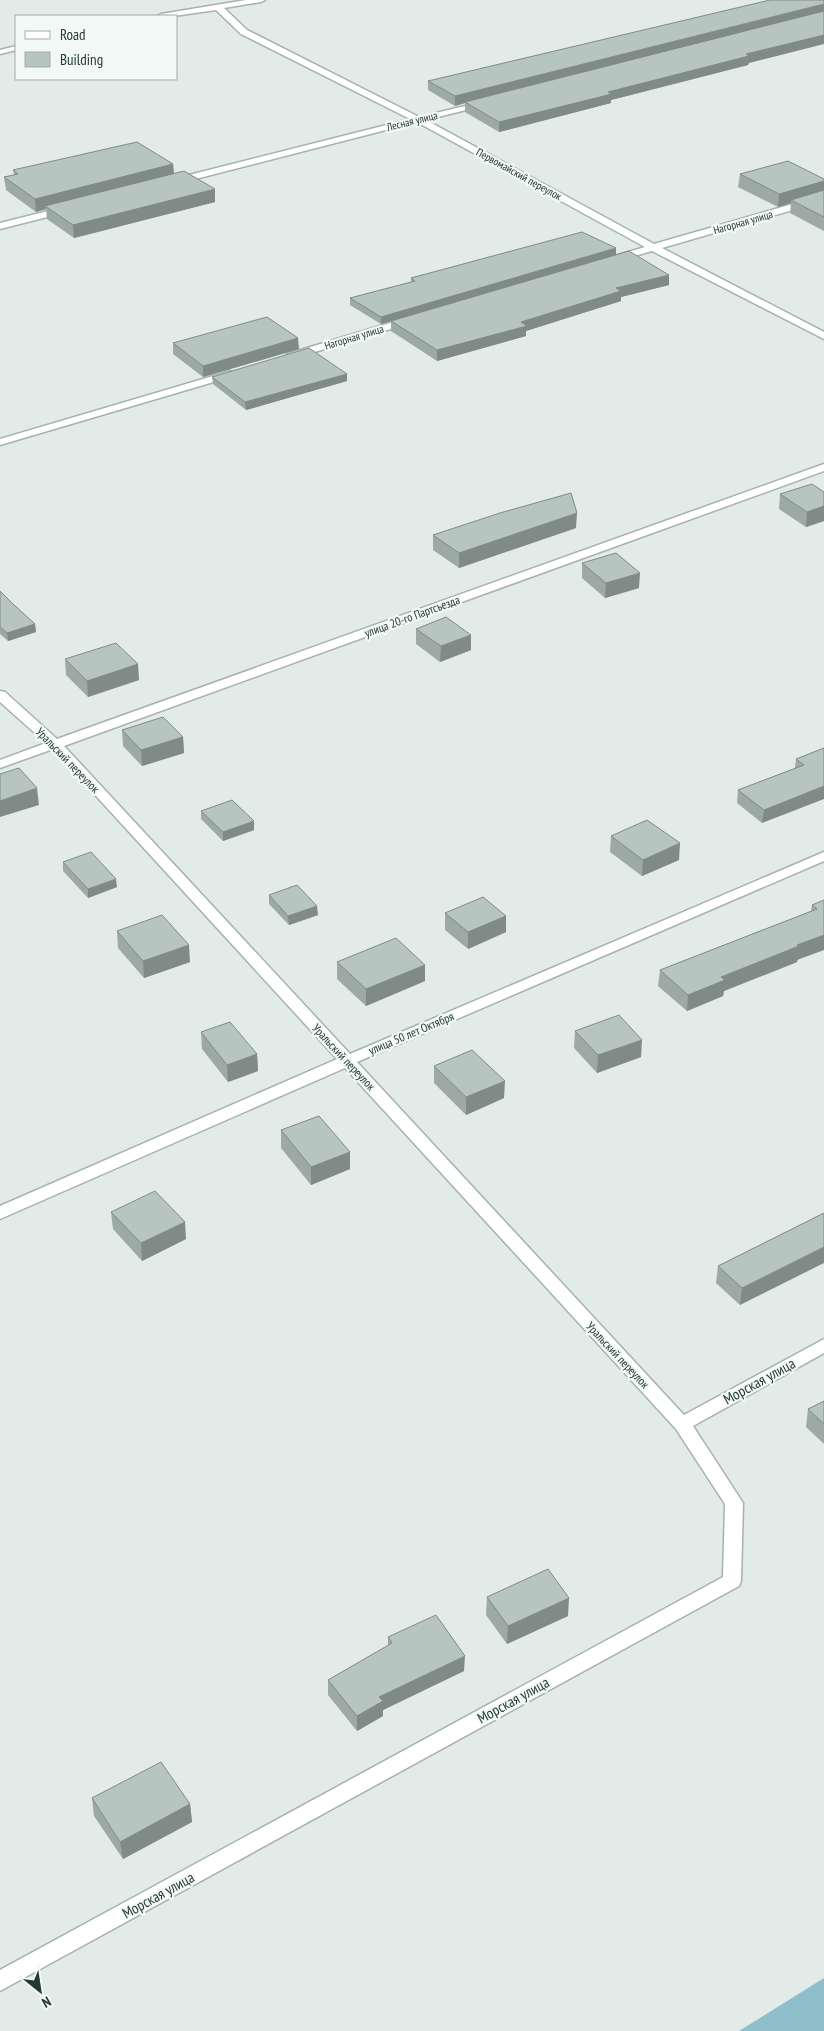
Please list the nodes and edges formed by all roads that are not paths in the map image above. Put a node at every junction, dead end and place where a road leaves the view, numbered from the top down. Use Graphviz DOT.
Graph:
graph roads {
  1 [pos="261,0"];
  2 [pos="219,8"];
  3 [pos="169,15"];
  4 [pos="15,48"];
  5 [pos="0,52"];
  6 [pos="496,100"];
  7 [pos="419,120"];
  8 [pos="162,185"];
  9 [pos="824,198"];
  10 [pos="76,207"];
  11 [pos="0,226"];
  12 [pos="654,248"];
  13 [pos="606,262"];
  14 [pos="417,318"];
  15 [pos="824,336"];
  16 [pos="284,358"];
  17 [pos="237,372"];
  18 [pos="0,442"];
  19 [pos="824,467"];
  20 [pos="0,695"];
  21 [pos="55,744"];
  22 [pos="0,764"];
  23 [pos="824,856"];
  24 [pos="347,1061"];
  25 [pos="0,1213"];
  26 [pos="824,1345"];
  27 [pos="682,1424"];
  28 [pos="0,1981"];
  1 -- 2 [label="street"];
  2 -- 3 [label="street"];
  2 -- 7 [label="street, Первомайский переулок"];
  4 -- 5 [label="street"];
  6 -- 7 [label="street, Лесная улица"];
  7 -- 8 [label="street, Лесная улица"];
  7 -- 12 [label="street, Первомайский переулок"];
  9 -- 12 [label="street, Нагорная улица"];
  10 -- 11 [label="street"];
  12 -- 13 [label="street, Нагорная улица"];
  12 -- 15 [label="street, Первомайский переулок"];
  14 -- 16 [label="street, Нагорная улица"];
  17 -- 18 [label="street"];
  19 -- 21 [label="street, улица 20-го Партсъезда"];
  20 -- 21 [label="street, Уральский переулок"];
  21 -- 22 [label="street, улица 20-го Партсъезда"];
  21 -- 24 [label="street, Уральский переулок"];
  23 -- 24 [label="street, улица 50 лет Октября"];
  24 -- 25 [label="street, улица 50 лет Октября"];
  24 -- 27 [label="street, Уральский переулок"];
  26 -- 27 [label="street, Морская улица"];
  27 -- 28 [label="street, Морская улица"];
}
